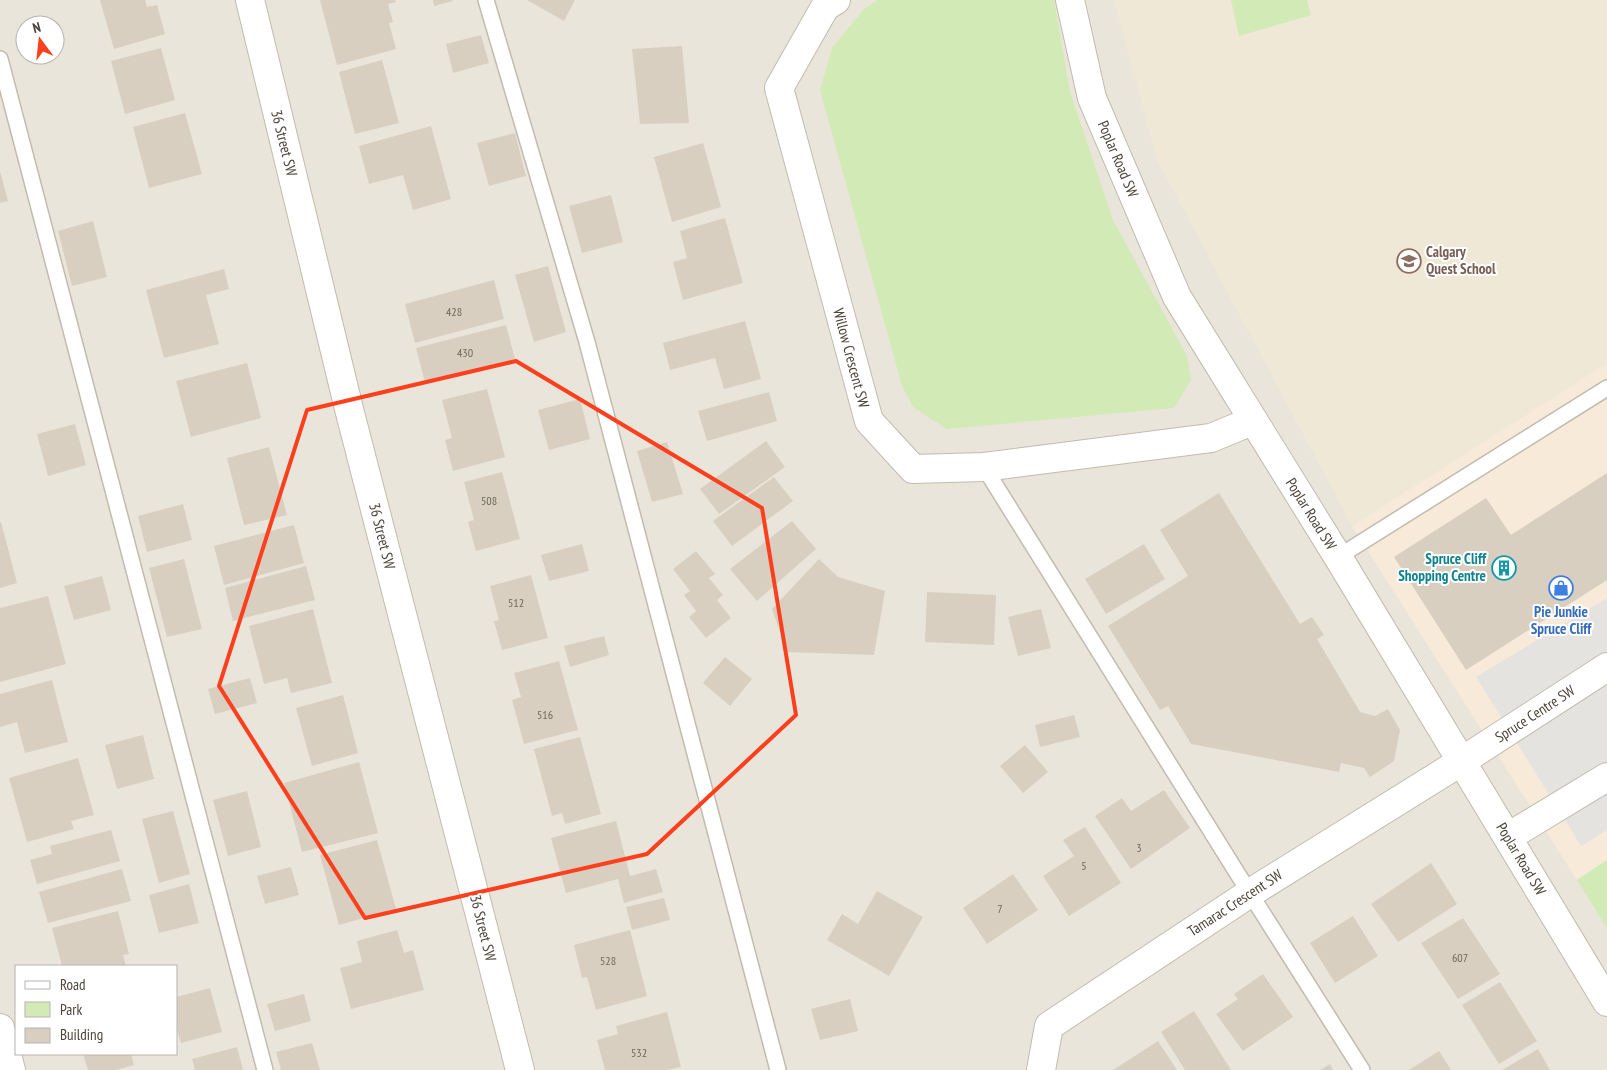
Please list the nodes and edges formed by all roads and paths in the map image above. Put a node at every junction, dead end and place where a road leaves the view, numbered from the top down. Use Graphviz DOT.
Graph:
graph roads {
  1 [pos="250,0"];
  2 [pos="486,0"];
  3 [pos="1070,0"];
  4 [pos="828,2"];
  5 [pos="0,59"];
  6 [pos="1607,388"];
  7 [pos="1252,421"];
  8 [pos="984,467"];
  9 [pos="1338,557"];
  10 [pos="1607,668"];
  11 [pos="1462,761"];
  12 [pos="1607,777"];
  13 [pos="1508,837"];
  14 [pos="1250,893"];
  15 [pos="1607,1002"];
  16 [pos="0,1028"];
  17 [pos="11,1070"];
  18 [pos="265,1070"];
  19 [pos="520,1070"];
  20 [pos="778,1070"];
  21 [pos="1041,1070"];
  22 [pos="1362,1070"];
  1 -- 19 [label="street, 36 Street SW"];
  2 -- 20 [label="lane"];
  3 -- 7 [label="street, Poplar Road SW"];
  4 -- 8 [label="street, Willow Crescent SW"];
  5 -- 18 [label="lane"];
  6 -- 9 [label="lane"];
  7 -- 8 [label="street, Willow Crescent SW"];
  7 -- 9 [label="street, Poplar Road SW"];
  8 -- 14 [label="lane"];
  9 -- 11 [label="street, Poplar Road SW"];
  10 -- 11 [label="street, Spruce Centre SW"];
  11 -- 13 [label="street, Poplar Road SW"];
  11 -- 14 [label="street, Tamarac Crescent SW"];
  12 -- 13 [label="street"];
  13 -- 15 [label="street, Poplar Road SW"];
  14 -- 21 [label="street, Tamarac Crescent SW"];
  14 -- 22 [label="lane"];
  16 -- 17 [label="street"];
}
